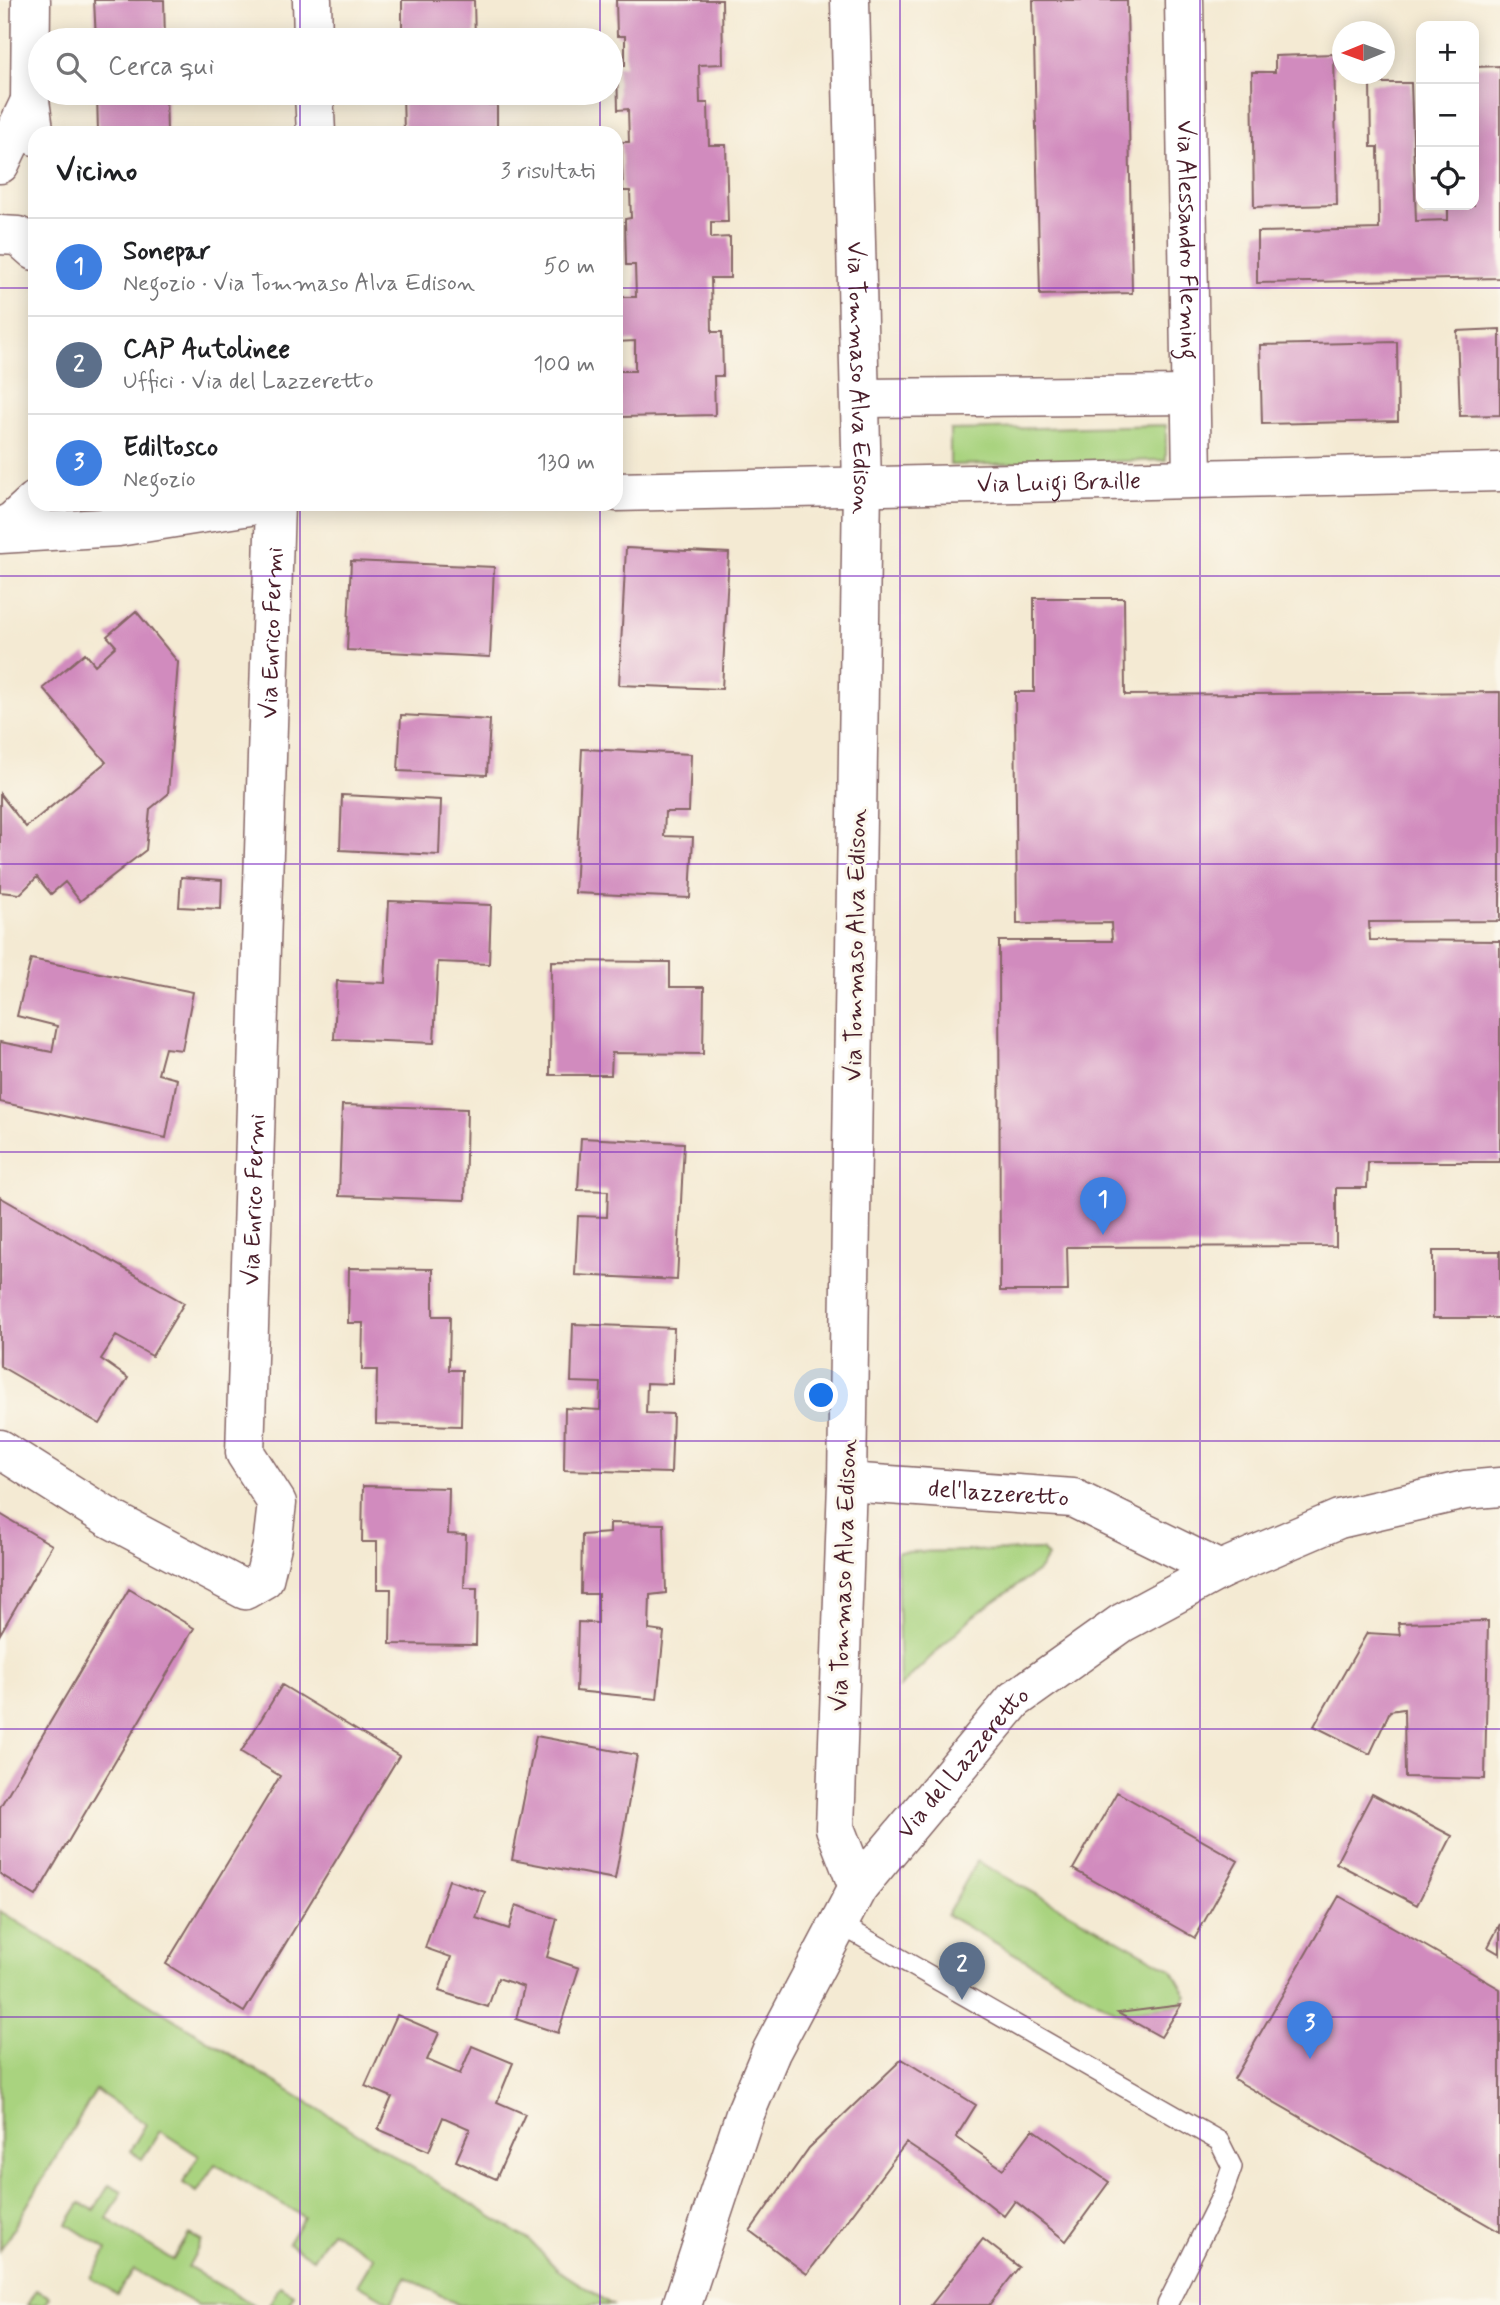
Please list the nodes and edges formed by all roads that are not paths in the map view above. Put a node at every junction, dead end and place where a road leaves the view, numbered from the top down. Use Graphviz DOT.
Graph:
graph roads {
  1 [pos="31,0"];
  2 [pos="312,0"];
  3 [pos="850,0"];
  4 [pos="1184,0"];
  5 [pos="31,28"];
  6 [pos="313,28"];
  7 [pos="315,105"];
  8 [pos="32,119"];
  9 [pos="316,126"];
  10 [pos="0,164"];
  11 [pos="0,235"];
  12 [pos="28,245"];
  13 [pos="1191,395"];
  14 [pos="862,398"];
  15 [pos="1500,472"];
  16 [pos="1192,478"];
  17 [pos="862,486"];
  18 [pos="623,492"];
  19 [pos="28,507"];
  20 [pos="74,511"];
  21 [pos="215,511"];
  22 [pos="275,511"];
  23 [pos="109,527"];
  24 [pos="0,528"];
  25 [pos="0,534"];
  26 [pos="0,1449"];
  27 [pos="847,1482"];
  28 [pos="1498,1491"];
  29 [pos="1220,1570"];
  30 [pos="858,1887"];
  31 [pos="838,1923"];
  32 [pos="681,2305"];
  33 [pos="1167,2305"];
  1 -- 5 [label="street"];
  2 -- 6 [label="street"];
  3 -- 14 [label="street, Via Tommaso Alva Edison"];
  4 -- 13 [label="street, Via Alessandro Fleming"];
  7 -- 9 [label="street"];
  8 -- 10 [label="street"];
  11 -- 12 [label="street"];
  13 -- 14 [label="street"];
  13 -- 16 [label="street, Via Alessandro Fleming"];
  14 -- 17 [label="street, Via Tommaso Alva Edison"];
  15 -- 16 [label="street, Via Luigi Braille"];
  16 -- 17 [label="street, Via Luigi Braille"];
  17 -- 18 [label="street, Via Luigi Braille"];
  17 -- 27 [label="street, Via Tommaso Alva Edison"];
  19 -- 24 [label="street"];
  20 -- 23 [label="street"];
  21 -- 23 [label="street"];
  22 -- 26 [label="street, Via Enrico Fermi"];
  23 -- 25 [label="street"];
  27 -- 29 [label="street, del'lazzeretto"];
  27 -- 30 [label="street, Via Tommaso Alva Edison"];
  28 -- 29 [label="street, Via del Lazzeretto"];
  29 -- 30 [label="street, Via del Lazzeretto"];
  30 -- 31 [label="street, Via del Lazzeretto"];
  31 -- 32 [label="street, Via del Lazzeretto"];
  31 -- 33 [label="lane"];
}
